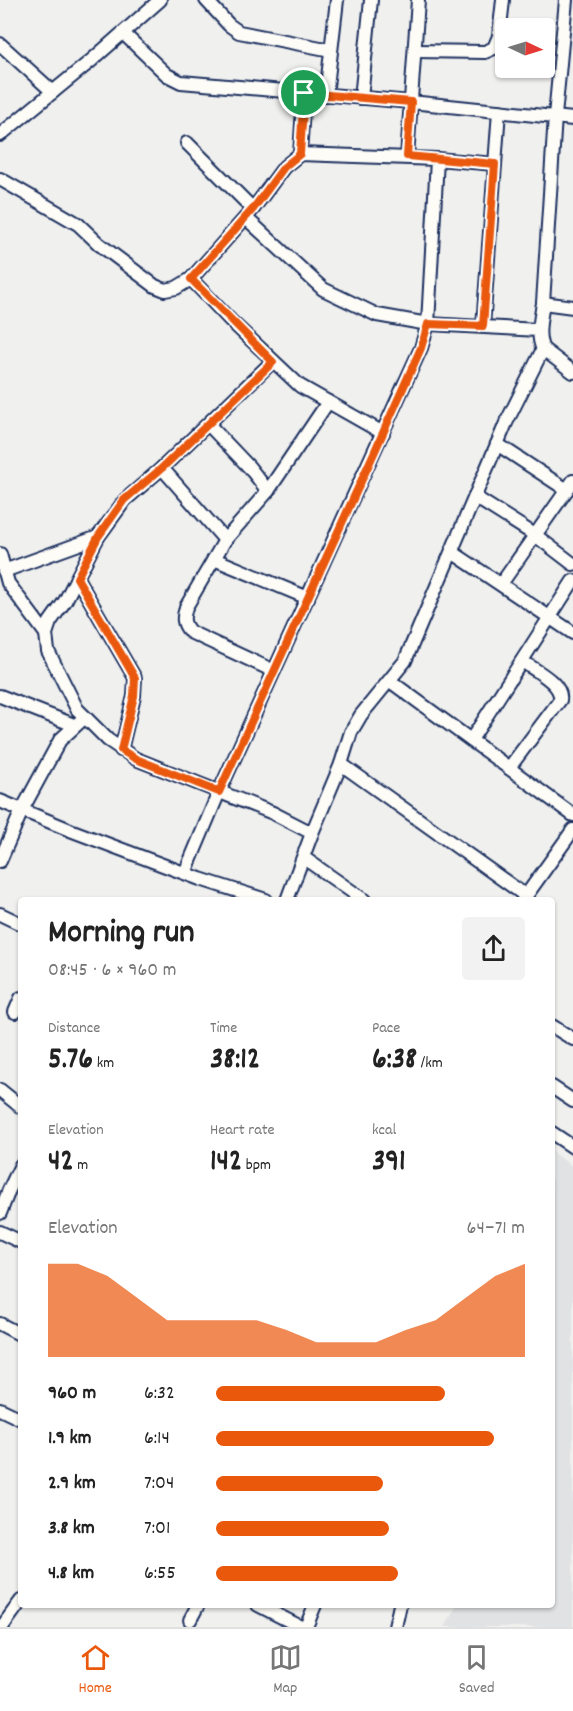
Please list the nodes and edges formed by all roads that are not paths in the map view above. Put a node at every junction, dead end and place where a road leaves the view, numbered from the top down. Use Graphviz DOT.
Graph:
graph roads {
  1 [pos="160,0"];
  2 [pos="206,0"];
  3 [pos="337,0"];
  4 [pos="371,0"];
  5 [pos="418,0"];
  6 [pos="503,0"];
  7 [pos="566,0"];
  8 [pos="123,33"];
  9 [pos="0,44"];
  10 [pos="331,50"];
  11 [pos="416,51"];
  12 [pos="53,92"];
  13 [pos="304,93"];
  14 [pos="326,95"];
  15 [pos="361,98"];
  16 [pos="411,102"];
  17 [pos="499,111"];
  18 [pos="555,116"];
  19 [pos="573,119"];
  20 [pos="0,135"];
  21 [pos="187,143"];
  22 [pos="300,154"];
  23 [pos="407,156"];
  24 [pos="437,159"];
  25 [pos="495,164"];
  26 [pos="0,179"];
  27 [pos="249,213"];
  28 [pos="191,279"];
  29 [pos="543,303"];
  30 [pos="573,307"];
  31 [pos="428,324"];
  32 [pos="483,326"];
  33 [pos="539,330"];
  34 [pos="543,349"];
  35 [pos="273,362"];
  36 [pos="573,372"];
  37 [pos="328,402"];
  38 [pos="208,424"];
  39 [pos="383,433"];
  40 [pos="497,444"];
  41 [pos="162,468"];
  42 [pos="570,486"];
  43 [pos="268,491"];
  44 [pos="475,496"];
  45 [pos="535,535"];
  46 [pos="98,537"];
  47 [pos="225,540"];
  48 [pos="452,552"];
  49 [pos="0,554"];
  50 [pos="214,559"];
  51 [pos="573,564"];
  52 [pos="4,571"];
  53 [pos="77,578"];
  54 [pos="573,581"];
  55 [pos="501,584"];
  56 [pos="308,598"];
  57 [pos="550,616"];
  58 [pos="573,633"];
  59 [pos="46,634"];
  60 [pos="522,661"];
  61 [pos="274,671"];
  62 [pos="390,681"];
  63 [pos="0,696"];
  64 [pos="85,717"];
  65 [pos="74,725"];
  66 [pos="471,740"];
  67 [pos="121,750"];
  68 [pos="341,764"];
  69 [pos="509,768"];
  70 [pos="219,792"];
  71 [pos="0,801"];
  72 [pos="22,810"];
  73 [pos="573,815"];
  74 [pos="312,833"];
  75 [pos="572,833"];
  76 [pos="304,858"];
  77 [pos="0,861"];
  78 [pos="185,873"];
  79 [pos="255,897"];
  80 [pos="288,897"];
  81 [pos="360,897"];
  82 [pos="523,897"];
  83 [pos="525,897"];
  84 [pos="0,914"];
  85 [pos="18,923"];
  86 [pos="18,1005"];
  87 [pos="15,1012"];
  88 [pos="555,1028"];
  89 [pos="573,1039"];
  90 [pos="0,1090"];
  91 [pos="555,1090"];
  92 [pos="573,1101"];
  93 [pos="18,1105"];
  94 [pos="555,1135"];
  95 [pos="573,1147"];
  96 [pos="18,1169"];
  97 [pos="4,1187"];
  98 [pos="0,1213"];
  99 [pos="0,1232"];
  100 [pos="18,1241"];
  101 [pos="0,1324"];
  102 [pos="18,1333"];
  103 [pos="0,1409"];
  104 [pos="18,1418"];
  105 [pos="18,1605"];
  106 [pos="196,1608"];
  107 [pos="264,1608"];
  108 [pos="314,1608"];
  109 [pos="399,1608"];
  110 [pos="190,1620"];
  111 [pos="2,1627"];
  112 [pos="302,1627"];
  113 [pos="306,1627"];
  114 [pos="394,1627"];
  1 -- 8 [label="street"];
  2 -- 10 [label="street"];
  3 -- 10 [label="street"];
  4 -- 15 [label="street"];
  5 -- 11 [label="street"];
  6 -- 11 [label="street"];
  7 -- 18 [label="street"];
  8 -- 12 [label="street"];
  8 -- 13 [label="street"];
  9 -- 12 [label="street"];
  10 -- 14 [label="street"];
  11 -- 16 [label="street"];
  12 -- 20 [label="street"];
  13 -- 14 [label="street"];
  13 -- 22 [label="street"];
  14 -- 15 [label="street"];
  15 -- 16 [label="street"];
  16 -- 17 [label="street"];
  16 -- 23 [label="street"];
  17 -- 18 [label="street"];
  17 -- 25 [label="street"];
  18 -- 19 [label="street"];
  18 -- 29 [label="street"];
  21 -- 27 [label="street"];
  22 -- 23 [label="street"];
  22 -- 27 [label="street"];
  23 -- 24 [label="street"];
  24 -- 25 [label="street"];
  24 -- 31 [label="street"];
  25 -- 32 [label="street"];
  26 -- 28 [label="street"];
  27 -- 28 [label="street"];
  27 -- 31 [label="street"];
  28 -- 35 [label="street"];
  29 -- 30 [label="street"];
  29 -- 33 [label="street"];
  31 -- 32 [label="street"];
  31 -- 39 [label="street"];
  32 -- 33 [label="street"];
  33 -- 34 [label="street"];
  34 -- 36 [label="street"];
  34 -- 40 [label="street"];
  35 -- 37 [label="street"];
  35 -- 38 [label="street"];
  37 -- 39 [label="street"];
  37 -- 43 [label="street"];
  38 -- 41 [label="street"];
  38 -- 43 [label="street"];
  39 -- 56 [label="street"];
  40 -- 42 [label="street"];
  40 -- 44 [label="street"];
  41 -- 46 [label="street"];
  41 -- 47 [label="street"];
  42 -- 45 [label="street"];
  43 -- 47 [label="street"];
  44 -- 45 [label="street"];
  44 -- 48 [label="street"];
  45 -- 51 [label="street"];
  45 -- 55 [label="street"];
  46 -- 52 [label="street"];
  46 -- 53 [label="street"];
  47 -- 50 [label="street"];
  48 -- 55 [label="street"];
  48 -- 62 [label="street"];
  49 -- 52 [label="street"];
  50 -- 56 [label="street"];
  50 -- 61 [label="street"];
  52 -- 59 [label="street"];
  53 -- 59 [label="street"];
  53 -- 67 [label="street"];
  54 -- 57 [label="street"];
  55 -- 57 [label="street"];
  56 -- 61 [label="street"];
  57 -- 58 [label="street"];
  57 -- 60 [label="street"];
  59 -- 64 [label="street"];
  60 -- 66 [label="street"];
  60 -- 69 [label="street"];
  61 -- 70 [label="street"];
  62 -- 66 [label="street"];
  62 -- 68 [label="street"];
  63 -- 65 [label="street"];
  64 -- 65 [label="street"];
  64 -- 67 [label="street"];
  65 -- 72 [label="street"];
  66 -- 69 [label="street"];
  67 -- 70 [label="street"];
  68 -- 74 [label="street"];
  68 -- 82 [label="street"];
  69 -- 73 [label="street"];
  70 -- 74 [label="street"];
  70 -- 78 [label="street"];
  71 -- 72 [label="street"];
  72 -- 77 [label="street"];
  72 -- 78 [label="street"];
  74 -- 76 [label="street"];
  75 -- 83 [label="street"];
  76 -- 80 [label="street"];
  76 -- 81 [label="street"];
  78 -- 79 [label="street"];
  84 -- 85 [label="street"];
  86 -- 87 [label="street"];
  88 -- 89 [label="street"];
  90 -- 93 [label="street"];
  91 -- 92 [label="street"];
  94 -- 95 [label="street"];
  96 -- 97 [label="street"];
  97 -- 98 [label="street"];
  99 -- 100 [label="street"];
  101 -- 102 [label="street"];
  103 -- 104 [label="street"];
  105 -- 111 [label="street"];
  106 -- 110 [label="street"];
  107 -- 112 [label="street"];
  108 -- 113 [label="street"];
  109 -- 114 [label="street"];
}
